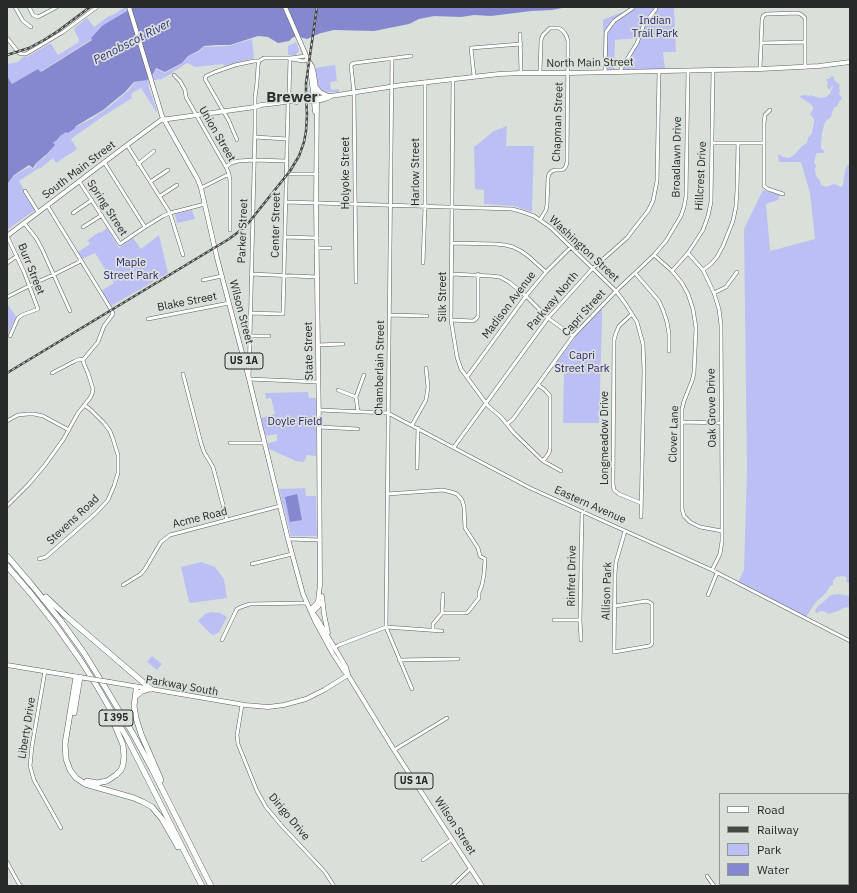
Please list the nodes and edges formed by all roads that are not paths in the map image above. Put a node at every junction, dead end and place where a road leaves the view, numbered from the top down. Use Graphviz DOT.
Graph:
graph roads {
  1 [pos="15,7"];
  2 [pos="29,7"];
  3 [pos="57,7"];
  4 [pos="97,7"];
  5 [pos="129,7"];
  6 [pos="285,8"];
  7 [pos="633,8"];
  8 [pos="656,9"];
  9 [pos="31,27"];
  10 [pos="520,34"];
  11 [pos="7,38"];
  12 [pos="805,42"];
  13 [pos="761,43"];
  14 [pos="521,44"];
  15 [pos="411,56"];
  16 [pos="290,58"];
  17 [pos="307,58"];
  18 [pos="392,59"];
  19 [pos="259,61"];
  20 [pos="850,62"];
  21 [pos="805,67"];
  22 [pos="760,69"];
  23 [pos="713,70"];
  24 [pos="659,71"];
  25 [pos="688,71"];
  26 [pos="605,72"];
  27 [pos="621,72"];
  28 [pos="521,73"];
  29 [pos="540,73"];
  30 [pos="568,73"];
  31 [pos="174,75"];
  32 [pos="474,76"];
  33 [pos="453,79"];
  34 [pos="425,82"];
  35 [pos="316,86"];
  36 [pos="392,86"];
  37 [pos="354,93"];
  38 [pos="330,96"];
  39 [pos="316,99"];
  40 [pos="287,103"];
  41 [pos="255,107"];
  42 [pos="770,110"];
  43 [pos="223,112"];
  44 [pos="196,115"];
  45 [pos="163,119"];
  46 [pos="255,137"];
  47 [pos="287,139"];
  48 [pos="237,140"];
  49 [pos="713,143"];
  50 [pos="738,143"];
  51 [pos="764,143"];
  52 [pos="126,145"];
  53 [pos="154,151"];
  54 [pos="254,160"];
  55 [pos="286,161"];
  56 [pos="104,162"];
  57 [pos="138,164"];
  58 [pos="226,166"];
  59 [pos="168,170"];
  60 [pos="229,174"];
  61 [pos="286,174"];
  62 [pos="317,174"];
  63 [pos="79,181"];
  64 [pos="150,182"];
  65 [pos="177,185"];
  66 [pos="201,188"];
  67 [pos="25,191"];
  68 [pos="783,194"];
  69 [pos="160,196"];
  70 [pos="92,200"];
  71 [pos="286,202"];
  72 [pos="316,203"];
  73 [pos="205,204"];
  74 [pos="355,204"];
  75 [pos="47,205"];
  76 [pos="390,205"];
  77 [pos="425,206"];
  78 [pos="452,207"];
  79 [pos="38,212"];
  80 [pos="73,213"];
  81 [pos="170,213"];
  82 [pos="102,215"];
  83 [pos="540,220"];
  84 [pos="24,223"];
  85 [pos="83,227"];
  86 [pos="145,227"];
  87 [pos="230,230"];
  88 [pos="7,236"];
  89 [pos="285,237"];
  90 [pos="317,238"];
  91 [pos="452,243"];
  92 [pos="571,247"];
  93 [pos="317,248"];
  94 [pos="330,248"];
  95 [pos="688,253"];
  96 [pos="183,255"];
  97 [pos="654,255"];
  98 [pos="17,256"];
  99 [pos="81,261"];
  100 [pos="7,263"];
  101 [pos="423,263"];
  102 [pos="593,268"];
  103 [pos="703,270"];
  104 [pos="672,271"];
  105 [pos="546,272"];
  106 [pos="737,272"];
  107 [pos="635,273"];
  108 [pos="251,274"];
  109 [pos="452,274"];
  110 [pos="478,274"];
  111 [pos="53,275"];
  112 [pos="284,275"];
  113 [pos="222,276"];
  114 [pos="317,277"];
  115 [pos="203,280"];
  116 [pos="356,282"];
  117 [pos="30,285"];
  118 [pos="616,291"];
  119 [pos="714,293"];
  120 [pos="526,296"];
  121 [pos="7,297"];
  122 [pos="229,303"];
  123 [pos="70,311"];
  124 [pos="250,313"];
  125 [pos="632,314"];
  126 [pos="389,315"];
  127 [pos="427,316"];
  128 [pos="548,318"];
  129 [pos="148,319"];
  130 [pos="451,320"];
  131 [pos="10,336"];
  132 [pos="250,336"];
  133 [pos="268,336"];
  134 [pos="573,336"];
  135 [pos="343,344"];
  136 [pos="318,345"];
  137 [pos="669,351"];
  138 [pos="83,360"];
  139 [pos="426,368"];
  140 [pos="52,373"];
  141 [pos="183,374"];
  142 [pos="364,375"];
  143 [pos="467,377"];
  144 [pos="249,379"];
  145 [pos="318,382"];
  146 [pos="538,385"];
  147 [pos="338,390"];
  148 [pos="356,397"];
  149 [pos="486,404"];
  150 [pos="84,405"];
  151 [pos="319,410"];
  152 [pos="358,412"];
  153 [pos="388,413"];
  154 [pos="7,421"];
  155 [pos="682,422"];
  156 [pos="721,423"];
  157 [pos="507,424"];
  158 [pos="412,425"];
  159 [pos="319,427"];
  160 [pos="418,428"];
  161 [pos="358,429"];
  162 [pos="69,430"];
  163 [pos="230,443"];
  164 [pos="264,443"];
  165 [pos="454,447"];
  166 [pos="544,461"];
  167 [pos="417,468"];
  168 [pos="562,471"];
  169 [pos="387,494"];
  170 [pos="641,503"];
  171 [pos="7,506"];
  172 [pos="280,506"];
  173 [pos="582,511"];
  174 [pos="641,517"];
  175 [pos="227,520"];
  176 [pos="625,530"];
  177 [pos="722,531"];
  178 [pos="288,539"];
  179 [pos="320,540"];
  180 [pos="292,554"];
  181 [pos="7,556"];
  182 [pos="39,559"];
  183 [pos="252,564"];
  184 [pos="7,566"];
  185 [pos="16,566"];
  186 [pos="712,570"];
  187 [pos="717,573"];
  188 [pos="123,585"];
  189 [pos="320,585"];
  190 [pos="443,594"];
  191 [pos="708,595"];
  192 [pos="322,596"];
  193 [pos="307,603"];
  194 [pos="615,606"];
  195 [pos="310,610"];
  196 [pos="442,613"];
  197 [pos="554,620"];
  198 [pos="580,620"];
  199 [pos="386,626"];
  200 [pos="433,630"];
  201 [pos="442,631"];
  202 [pos="222,640"];
  203 [pos="581,640"];
  204 [pos="850,641"];
  205 [pos="330,643"];
  206 [pos="339,644"];
  207 [pos="334,648"];
  208 [pos="458,659"];
  209 [pos="399,660"];
  210 [pos="7,665"];
  211 [pos="45,671"];
  212 [pos="134,675"];
  213 [pos="348,675"];
  214 [pos="80,677"];
  215 [pos="134,687"];
  216 [pos="98,688"];
  217 [pos="150,689"];
  218 [pos="412,689"];
  219 [pos="135,698"];
  220 [pos="242,705"];
  221 [pos="447,718"];
  222 [pos="394,750"];
  223 [pos="175,815"];
  224 [pos="61,828"];
  225 [pos="452,840"];
  226 [pos="423,860"];
  227 [pos="7,862"];
  228 [pos="471,868"];
  229 [pos="707,876"];
  230 [pos="21,886"];
  231 [pos="201,886"];
  232 [pos="211,886"];
  233 [pos="334,886"];
  234 [pos="452,886"];
  235 [pos="482,886"];
  236 [pos="714,886"];
  1 -- 9 [label="street"];
  2 -- 3 [label="street"];
  4 -- 11 [label="street"];
  5 -- 45 [label="main road, Wilson Street / US 1A"];
  6 -- 17 [label="main road, State Street"];
  7 -- 26 [label="street"];
  8 -- 27 [label="street"];
  10 -- 14 [label="street"];
  12 -- 13 [label="street"];
  12 -- 13 [label="street"];
  12 -- 21 [label="street"];
  13 -- 22 [label="street"];
  14 -- 28 [label="street"];
  14 -- 32 [label="street"];
  15 -- 18 [label="street"];
  16 -- 17 [label="street"];
  16 -- 19 [label="street"];
  16 -- 40 [label="street, Center Street"];
  17 -- 35 [label="main road, State Street"];
  17 -- 39 [label="main road, State Street"];
  18 -- 36 [label="street, Chamberlain Street"];
  18 -- 37 [label="street, Holyoke Street"];
  19 -- 41 [label="street, Parker Street"];
  19 -- 43 [label="street"];
  20 -- 21 [label="main road, North Main Street"];
  21 -- 22 [label="main road, North Main Street"];
  22 -- 23 [label="main road, North Main Street"];
  23 -- 25 [label="main road, North Main Street"];
  23 -- 49 [label="street, Hillcrest Drive"];
  24 -- 25 [label="main road, North Main Street"];
  24 -- 27 [label="main road, North Main Street"];
  24 -- 102 [label="street, Parkway North"];
  25 -- 97 [label="street, Broadlawn Drive"];
  26 -- 27 [label="main road, North Main Street"];
  26 -- 30 [label="main road, North Main Street"];
  28 -- 29 [label="main road, North Main Street"];
  28 -- 32 [label="main road, North Main Street"];
  29 -- 30 [label="main road, North Main Street"];
  29 -- 30 [label="street, Chapman Street"];
  30 -- 83 [label="street, Chapman Street"];
  31 -- 44 [label="street, Union Street"];
  32 -- 33 [label="main road, North Main Street"];
  33 -- 34 [label="main road, North Main Street"];
  33 -- 78 [label="street, Silk Street"];
  34 -- 36 [label="main road, North Main Street"];
  34 -- 77 [label="street, Harlow Street"];
  35 -- 38 [label="main road"];
  35 -- 39 [label="main road, State Street"];
  36 -- 37 [label="main road, North Main Street"];
  36 -- 76 [label="street, Chamberlain Street"];
  37 -- 38 [label="main road, North Main Street"];
  37 -- 74 [label="street, Holyoke Street"];
  38 -- 39 [label="main road, North Main Street"];
  39 -- 40 [label="main road, North Main Street"];
  39 -- 62 [label="main road, State Street"];
  40 -- 41 [label="main road, North Main Street"];
  40 -- 47 [label="street, Center Street"];
  41 -- 43 [label="main road, North Main Street"];
  41 -- 46 [label="street, Parker Street"];
  42 -- 51 [label="street"];
  43 -- 44 [label="main road, North Main Street"];
  43 -- 48 [label="street"];
  44 -- 45 [label="main road, North Main Street"];
  44 -- 58 [label="street, Union Street"];
  45 -- 52 [label="main road, South Main Street"];
  45 -- 66 [label="main road, Wilson Street / US 1A"];
  46 -- 47 [label="street"];
  46 -- 54 [label="street, Parker Street"];
  47 -- 55 [label="street, Center Street"];
  49 -- 50 [label="street"];
  49 -- 95 [label="street, Hillcrest Drive"];
  50 -- 51 [label="street"];
  50 -- 103 [label="street"];
  51 -- 68 [label="street"];
  52 -- 56 [label="main road, South Main Street"];
  52 -- 57 [label="street"];
  53 -- 57 [label="street"];
  54 -- 55 [label="street"];
  54 -- 58 [label="street"];
  54 -- 108 [label="street, Parker Street"];
  55 -- 61 [label="street, Center Street"];
  56 -- 63 [label="main road, South Main Street"];
  56 -- 86 [label="street"];
  57 -- 64 [label="street"];
  58 -- 60 [label="street, Union Street"];
  59 -- 64 [label="street"];
  60 -- 66 [label="street"];
  60 -- 87 [label="street, Union Street"];
  61 -- 62 [label="street"];
  61 -- 71 [label="street, Center Street"];
  62 -- 72 [label="main road, State Street"];
  63 -- 70 [label="street, Spring Street"];
  63 -- 75 [label="main road, South Main Street"];
  64 -- 69 [label="street"];
  65 -- 69 [label="street"];
  66 -- 73 [label="main road, Wilson Street / US 1A"];
  67 -- 79 [label="street"];
  69 -- 81 [label="street"];
  70 -- 80 [label="street"];
  70 -- 82 [label="street, Spring Street"];
  71 -- 72 [label="street, Washington Street"];
  71 -- 89 [label="street, Center Street"];
  72 -- 74 [label="street, Washington Street"];
  72 -- 90 [label="main road, State Street"];
  73 -- 81 [label="street"];
  73 -- 113 [label="main road, Wilson Street / US 1A"];
  74 -- 76 [label="street, Washington Street"];
  74 -- 116 [label="street, Holyoke Street"];
  75 -- 79 [label="main road, South Main Street"];
  75 -- 99 [label="street"];
  76 -- 77 [label="street, Washington Street"];
  76 -- 126 [label="street, Chamberlain Street"];
  77 -- 78 [label="street, Washington Street"];
  77 -- 101 [label="street, Harlow Street"];
  78 -- 83 [label="street, Washington Street"];
  78 -- 91 [label="street, Silk Street"];
  79 -- 84 [label="main road, South Main Street"];
  81 -- 86 [label="street"];
  81 -- 96 [label="street"];
  82 -- 85 [label="street"];
  82 -- 86 [label="street, Spring Street"];
  83 -- 92 [label="street, Washington Street"];
  84 -- 88 [label="main road, South Main Street"];
  84 -- 111 [label="street"];
  88 -- 98 [label="street, Burr Street"];
  89 -- 90 [label="street"];
  89 -- 112 [label="street, Center Street"];
  90 -- 93 [label="main road, State Street"];
  91 -- 105 [label="street"];
  91 -- 109 [label="street, Silk Street"];
  92 -- 102 [label="street, Washington Street"];
  92 -- 105 [label="street, Madison Avenue"];
  93 -- 94 [label="street"];
  93 -- 114 [label="main road, State Street"];
  95 -- 103 [label="street, Oak Grove Drive"];
  95 -- 104 [label="street, Hillcrest Drive"];
  97 -- 104 [label="street, Clover Lane"];
  97 -- 107 [label="street, Broadlawn Drive"];
  98 -- 100 [label="street"];
  98 -- 117 [label="street, Burr Street"];
  99 -- 111 [label="street"];
  99 -- 138 [label="street"];
  102 -- 118 [label="street, Washington Street"];
  102 -- 128 [label="street, Parkway North"];
  103 -- 119 [label="street, Oak Grove Drive"];
  104 -- 155 [label="street, Clover Lane"];
  105 -- 120 [label="street, Madison Avenue"];
  106 -- 119 [label="street"];
  107 -- 118 [label="street, Broadlawn Drive"];
  107 -- 137 [label="street"];
  108 -- 112 [label="street"];
  108 -- 124 [label="street, Parker Street"];
  109 -- 110 [label="street"];
  109 -- 130 [label="street, Silk Street"];
  110 -- 120 [label="street"];
  110 -- 130 [label="street"];
  111 -- 117 [label="street"];
  111 -- 123 [label="street"];
  112 -- 114 [label="street"];
  112 -- 124 [label="street, Center Street"];
  113 -- 115 [label="street"];
  113 -- 122 [label="main road, Wilson Street / US 1A"];
  114 -- 136 [label="main road, State Street"];
  117 -- 121 [label="street"];
  117 -- 131 [label="street, Burr Street"];
  118 -- 125 [label="street, Washington Street"];
  118 -- 134 [label="street, Capri Street"];
  119 -- 156 [label="street, Oak Grove Drive"];
  120 -- 128 [label="street"];
  120 -- 143 [label="street, Madison Avenue"];
  122 -- 129 [label="street, Blake Street"];
  122 -- 144 [label="main road, Wilson Street / US 1A"];
  124 -- 132 [label="street, Parker Street"];
  125 -- 170 [label="street, Washington Street"];
  125 -- 170 [label="street, Longmeadow Drive"];
  126 -- 127 [label="street"];
  126 -- 153 [label="street, Chamberlain Street"];
  128 -- 134 [label="street"];
  128 -- 149 [label="street, Parkway North"];
  130 -- 143 [label="street, Silk Street"];
  132 -- 133 [label="street"];
  132 -- 144 [label="street, Parker Street"];
  134 -- 146 [label="street, Capri Street"];
  135 -- 136 [label="street"];
  136 -- 145 [label="main road, State Street"];
  138 -- 140 [label="street"];
  138 -- 150 [label="street"];
  139 -- 158 [label="street"];
  141 -- 175 [label="street"];
  142 -- 148 [label="street"];
  143 -- 149 [label="street, Silk Street"];
  144 -- 145 [label="street"];
  144 -- 164 [label="main road, Wilson Street / US 1A"];
  145 -- 151 [label="main road, State Street"];
  146 -- 157 [label="street, Capri Street"];
  146 -- 166 [label="street"];
  147 -- 148 [label="street"];
  148 -- 152 [label="street"];
  149 -- 157 [label="street, Silk Street"];
  149 -- 165 [label="street, Parkway North"];
  150 -- 162 [label="street"];
  150 -- 182 [label="street, Stevens Road"];
  151 -- 152 [label="street, Eastern Avenue"];
  151 -- 159 [label="main road, State Street"];
  152 -- 153 [label="street, Eastern Avenue"];
  153 -- 158 [label="street, Eastern Avenue"];
  153 -- 169 [label="street, Chamberlain Street"];
  154 -- 162 [label="street"];
  155 -- 156 [label="street"];
  155 -- 177 [label="street, Clover Lane"];
  156 -- 177 [label="street, Oak Grove Drive"];
  157 -- 166 [label="street, Silk Street"];
  158 -- 160 [label="street, Eastern Avenue"];
  159 -- 161 [label="street"];
  159 -- 179 [label="main road, State Street"];
  160 -- 165 [label="street, Eastern Avenue"];
  160 -- 167 [label="street"];
  162 -- 171 [label="street"];
  163 -- 164 [label="street"];
  164 -- 172 [label="main road, Wilson Street / US 1A"];
  165 -- 173 [label="street, Eastern Avenue"];
  166 -- 168 [label="street, Silk Street"];
  169 -- 196 [label="street"];
  169 -- 199 [label="street, Chamberlain Street"];
  170 -- 174 [label="street, Washington Street"];
  172 -- 175 [label="street, Acme Road"];
  172 -- 178 [label="main road, Wilson Street / US 1A"];
  173 -- 176 [label="street, Eastern Avenue"];
  173 -- 198 [label="street, Rinfret Drive"];
  175 -- 188 [label="street, Acme Road"];
  176 -- 186 [label="street, Eastern Avenue"];
  176 -- 194 [label="street, Allison Park"];
  177 -- 186 [label="street, Oak Grove Drive"];
  178 -- 179 [label="street"];
  178 -- 180 [label="main road, Wilson Street / US 1A"];
  179 -- 189 [label="main road, State Street"];
  180 -- 183 [label="street"];
  180 -- 193 [label="main road, Wilson Street / US 1A"];
  181 -- 185 [label="highway, I 395"];
  184 -- 216 [label="highway, I 395"];
  185 -- 212 [label="highway"];
  185 -- 223 [label="highway, I 395"];
  186 -- 187 [label="street, Eastern Avenue"];
  187 -- 191 [label="street"];
  187 -- 204 [label="street, Eastern Avenue"];
  189 -- 192 [label="main road, State Street"];
  189 -- 195 [label="main road, State Street"];
  190 -- 196 [label="street"];
  192 -- 195 [label="main road"];
  192 -- 205 [label="main road, State Street"];
  193 -- 195 [label="main road, Wilson Street / US 1A"];
  193 -- 202 [label="street"];
  194 -- 194 [label="street, Allison Park"];
  195 -- 205 [label="main road, Wilson Street / US 1A"];
  195 -- 205 [label="main road, Wilson Street / US 1A"];
  196 -- 200 [label="street"];
  197 -- 198 [label="street"];
  198 -- 203 [label="street, Rinfret Drive"];
  199 -- 200 [label="street"];
  199 -- 206 [label="street"];
  199 -- 209 [label="street"];
  200 -- 201 [label="street"];
  205 -- 206 [label="street"];
  205 -- 207 [label="main road, Wilson Street / US 1A"];
  205 -- 213 [label="main road, Wilson Street / US 1A"];
  206 -- 207 [label="street"];
  207 -- 213 [label="main road, Wilson Street / US 1A"];
  208 -- 209 [label="street"];
  209 -- 218 [label="street"];
  210 -- 211 [label="main road, Parkway South"];
  211 -- 214 [label="main road, Parkway South"];
  211 -- 224 [label="street, Liberty Drive"];
  212 -- 215 [label="highway"];
  212 -- 217 [label="highway"];
  213 -- 220 [label="main road, Parkway South"];
  213 -- 222 [label="main road, Wilson Street / US 1A"];
  214 -- 215 [label="main road, Parkway South, bridge"];
  214 -- 216 [label="highway"];
  214 -- 231 [label="highway"];
  215 -- 217 [label="main road, Parkway South"];
  215 -- 219 [label="highway"];
  216 -- 231 [label="highway, I 395"];
  217 -- 219 [label="highway"];
  217 -- 220 [label="main road, Parkway South"];
  219 -- 223 [label="highway"];
  220 -- 233 [label="street, Dirigo Drive"];
  221 -- 222 [label="street"];
  222 -- 225 [label="main road, Wilson Street / US 1A"];
  223 -- 232 [label="highway, I 395"];
  225 -- 226 [label="street"];
  225 -- 228 [label="main road, Wilson Street / US 1A"];
  227 -- 230 [label="street"];
  228 -- 234 [label="street"];
  228 -- 235 [label="main road, Wilson Street / US 1A"];
  229 -- 236 [label="street"];
}
